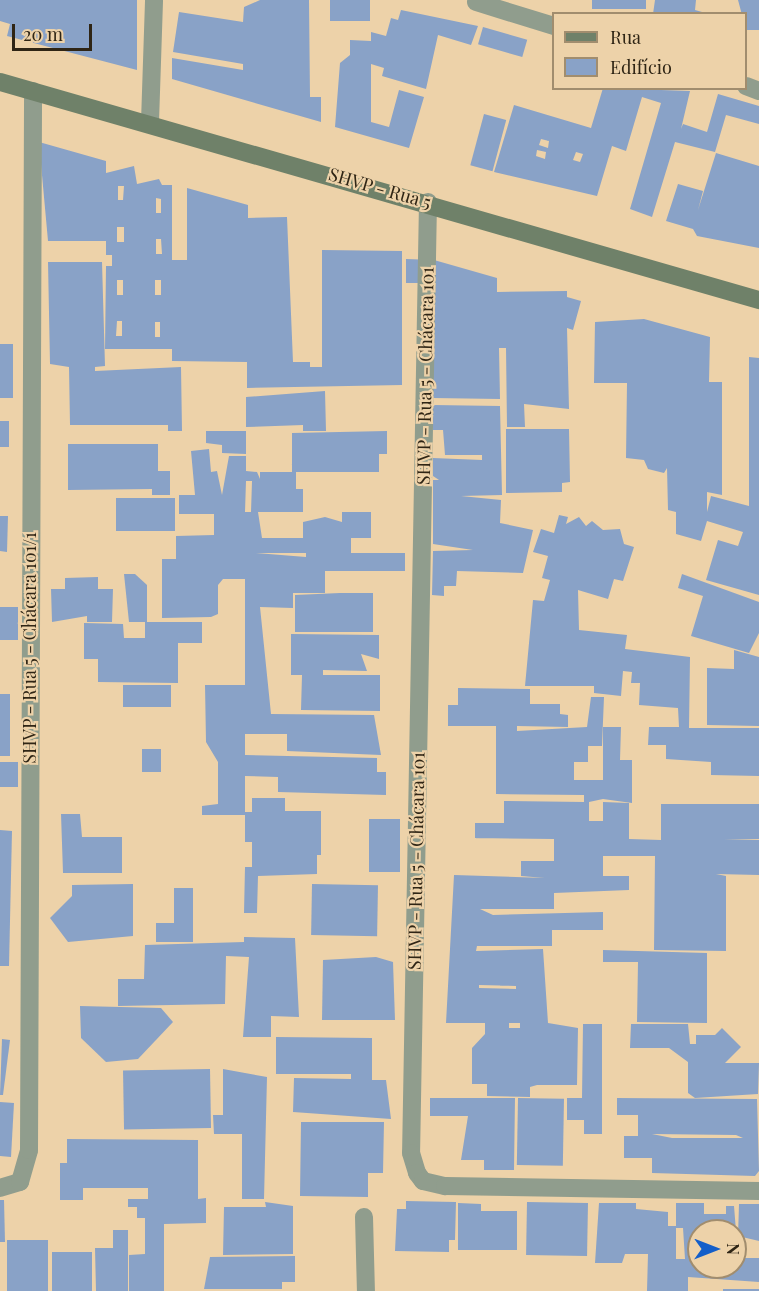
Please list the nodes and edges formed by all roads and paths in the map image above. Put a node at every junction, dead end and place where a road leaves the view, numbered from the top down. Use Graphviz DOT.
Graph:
graph roads {
  1 [pos="154,0"];
  2 [pos="476,2"];
  3 [pos="552,25"];
  4 [pos="0,82"];
  5 [pos="33,91"];
  6 [pos="150,122"];
  7 [pos="428,202"];
  8 [pos="759,300"];
  9 [pos="0,1188"];
  10 [pos="759,1191"];
  11 [pos="364,1217"];
  12 [pos="366,1291"];
  1 -- 6 [label="street"];
  2 -- 3 [label="street"];
  4 -- 5 [label="street, SHVP - Rua 5"];
  5 -- 6 [label="street, SHVP - Rua 5"];
  5 -- 9 [label="street, SHVP - Rua 5 - Chácara 101/1"];
  6 -- 7 [label="street, SHVP - Rua 5"];
  7 -- 8 [label="street, SHVP - Rua 5"];
  7 -- 10 [label="street, SHVP - Rua 5 - Chácara 101"];
  11 -- 12 [label="street"];
}
